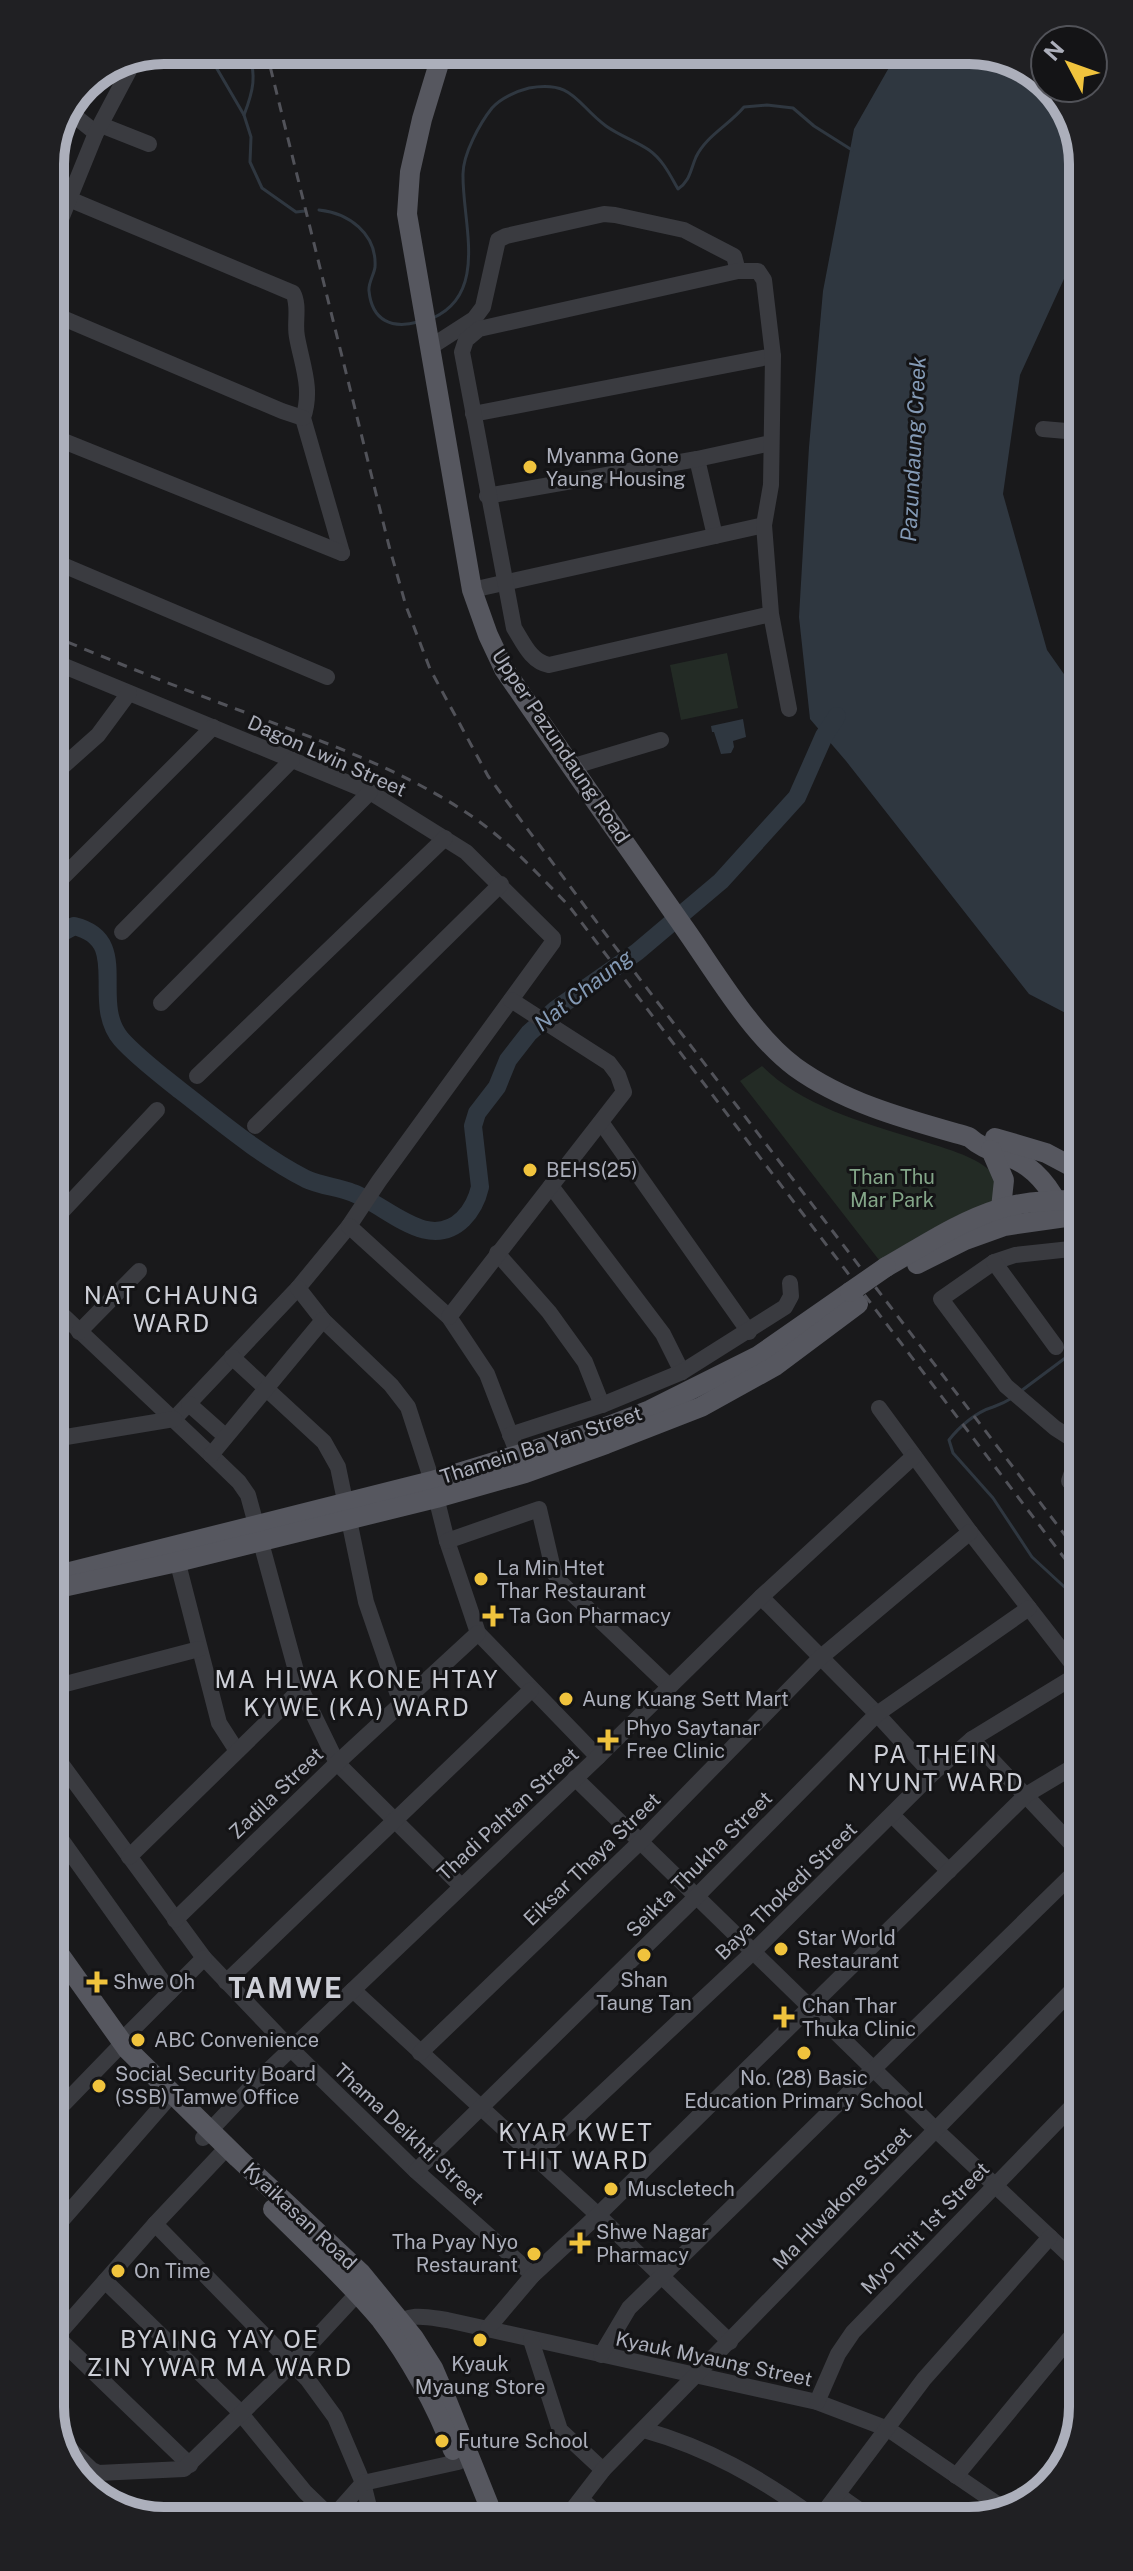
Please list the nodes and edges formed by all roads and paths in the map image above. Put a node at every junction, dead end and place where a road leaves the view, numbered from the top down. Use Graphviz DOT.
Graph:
graph roads {
  1 [pos="439,64"];
  2 [pos="129,70"];
  3 [pos="76,116"];
  4 [pos="98,129"];
  5 [pos="149,144"];
  6 [pos="64,197"];
  7 [pos="69,199"];
  8 [pos="64,211"];
  9 [pos="738,271"];
  10 [pos="64,319"];
  11 [pos="428,341"];
  12 [pos="773,356"];
  13 [pos="473,414"];
  14 [pos="303,418"];
  15 [pos="1043,429"];
  16 [pos="1069,431"];
  17 [pos="64,441"];
  18 [pos="771,443"];
  19 [pos="697,459"];
  20 [pos="487,496"];
  21 [pos="764,525"];
  22 [pos="715,536"];
  23 [pos="64,566"];
  24 [pos="505,582"];
  25 [pos="472,590"];
  26 [pos="771,614"];
  27 [pos="64,666"];
  28 [pos="327,677"];
  29 [pos="129,693"];
  30 [pos="789,709"];
  31 [pos="213,727"];
  32 [pos="661,740"];
  33 [pos="292,760"];
  34 [pos="64,765"];
  35 [pos="571,767"];
  36 [pos="370,792"];
  37 [pos="445,838"];
  38 [pos="64,876"];
  39 [pos="501,884"];
  40 [pos="122,932"];
  41 [pos="511,1000"];
  42 [pos="161,1003"];
  43 [pos="197,1076"];
  44 [pos="157,1110"];
  45 [pos="601,1122"];
  46 [pos="255,1126"];
  47 [pos="969,1137"];
  48 [pos="1024,1147"];
  49 [pos="991,1150"];
  50 [pos="1069,1165"];
  51 [pos="551,1186"];
  52 [pos="1069,1203"];
  53 [pos="1069,1205"];
  54 [pos="1001,1208"];
  55 [pos="1069,1208"];
  56 [pos="64,1209"];
  57 [pos="1069,1209"];
  58 [pos="349,1226"];
  59 [pos="961,1233"];
  60 [pos="1069,1252"];
  61 [pos="497,1253"];
  62 [pos="994,1262"];
  63 [pos="139,1271"];
  64 [pos="790,1283"];
  65 [pos="298,1288"];
  66 [pos="854,1298"];
  67 [pos="64,1317"];
  68 [pos="449,1317"];
  69 [pos="323,1320"];
  70 [pos="79,1332"];
  71 [pos="749,1332"];
  72 [pos="1056,1347"];
  73 [pos="232,1357"];
  74 [pos="682,1372"];
  75 [pos="266,1386"];
  76 [pos="189,1404"];
  77 [pos="602,1405"];
  78 [pos="879,1408"];
  79 [pos="174,1419"];
  80 [pos="510,1435"];
  81 [pos="225,1436"];
  82 [pos="64,1437"];
  83 [pos="1069,1438"];
  84 [pos="211,1455"];
  85 [pos="519,1456"];
  86 [pos="914,1456"];
  87 [pos="434,1490"];
  88 [pos="348,1511"];
  89 [pos="970,1532"];
  90 [pos="258,1533"];
  91 [pos="447,1541"];
  92 [pos="175,1554"];
  93 [pos="64,1574"];
  94 [pos="64,1586"];
  95 [pos="761,1597"];
  96 [pos="1029,1608"];
  97 [pos="478,1633"];
  98 [pos="199,1649"];
  99 [pos="820,1658"];
  100 [pos="1069,1660"];
  101 [pos="1069,1681"];
  102 [pos="64,1684"];
  103 [pos="669,1686"];
  104 [pos="301,1689"];
  105 [pos="531,1690"];
  106 [pos="403,1702"];
  107 [pos="877,1714"];
  108 [pos="972,1739"];
  109 [pos="237,1751"];
  110 [pos="598,1757"];
  111 [pos="337,1763"];
  112 [pos="64,1768"];
  113 [pos="1069,1769"];
  114 [pos="932,1774"];
  115 [pos="575,1778"];
  116 [pos="1026,1795"];
  117 [pos="892,1815"];
  118 [pos="393,1822"];
  119 [pos="1069,1841"];
  120 [pos="640,1842"];
  121 [pos="64,1844"];
  122 [pos="129,1857"];
  123 [pos="949,1871"];
  124 [pos="1069,1878"];
  125 [pos="461,1886"];
  126 [pos="696,1897"];
  127 [pos="175,1920"];
  128 [pos="753,1952"];
  129 [pos="204,1958"];
  130 [pos="64,1962"];
  131 [pos="64,1976"];
  132 [pos="226,1982"];
  133 [pos="353,1990"];
  134 [pos="170,1992"];
  135 [pos="1069,1993"];
  136 [pos="810,2007"];
  137 [pos="119,2045"];
  138 [pos="291,2049"];
  139 [pos="420,2053"];
  140 [pos="874,2070"];
  141 [pos="166,2101"];
  142 [pos="64,2103"];
  143 [pos="481,2108"];
  144 [pos="1069,2109"];
  145 [pos="936,2130"];
  146 [pos="206,2134"];
  147 [pos="220,2155"];
  148 [pos="534,2157"];
  149 [pos="416,2171"];
  150 [pos="995,2185"];
  151 [pos="598,2215"];
  152 [pos="64,2218"];
  153 [pos="155,2224"];
  154 [pos="1050,2237"];
  155 [pos="1069,2255"];
  156 [pos="533,2275"];
  157 [pos="660,2276"];
  158 [pos="105,2281"];
  159 [pos="357,2294"];
  160 [pos="394,2325"];
  161 [pos="64,2328"];
  162 [pos="488,2328"];
  163 [pos="1069,2339"];
  164 [pos="531,2340"];
  165 [pos="730,2342"];
  166 [pos="64,2345"];
  167 [pos="601,2355"];
  168 [pos="293,2363"];
  169 [pos="696,2375"];
  170 [pos="817,2402"];
  171 [pos="240,2413"];
  172 [pos="888,2429"];
  173 [pos="644,2430"];
  174 [pos="77,2456"];
  175 [pos="458,2462"];
  176 [pos="190,2465"];
  177 [pos="603,2470"];
  178 [pos="956,2476"];
  179 [pos="363,2483"];
  180 [pos="838,2495"];
  181 [pos="581,2499"];
  182 [pos="996,2503"];
  183 [pos="319,2507"];
  184 [pos="342,2507"];
  185 [pos="369,2507"];
  186 [pos="476,2507"];
  187 [pos="490,2507"];
  188 [pos="575,2507"];
  189 [pos="590,2507"];
  190 [pos="800,2507"];
  191 [pos="828,2507"];
  192 [pos="855,2507"];
  1 -- 11 [label="main road, Upper Pazundaung Road"];
  2 -- 4 [label="street"];
  3 -- 4 [label="street"];
  4 -- 5 [label="street"];
  4 -- 7 [label="street"];
  6 -- 7 [label="street"];
  7 -- 8 [label="street"];
  7 -- 14 [label="street"];
  9 -- 11 [label="street"];
  9 -- 12 [label="street"];
  9 -- 13 [label="street"];
  10 -- 14 [label="street"];
  11 -- 25 [label="main road, Upper Pazundaung Road"];
  12 -- 13 [label="street"];
  12 -- 18 [label="street"];
  13 -- 20 [label="street"];
  14 -- 17 [label="street"];
  15 -- 16 [label="street"];
  18 -- 19 [label="street"];
  18 -- 21 [label="street"];
  19 -- 20 [label="street"];
  19 -- 22 [label="street"];
  20 -- 24 [label="street"];
  21 -- 22 [label="street"];
  21 -- 26 [label="street"];
  22 -- 24 [label="street"];
  23 -- 28 [label="street"];
  24 -- 25 [label="street"];
  24 -- 26 [label="street"];
  25 -- 35 [label="main road, Upper Pazundaung Road"];
  26 -- 30 [label="street"];
  27 -- 29 [label="street, Dagon Lwin Street"];
  29 -- 31 [label="street, Dagon Lwin Street"];
  29 -- 34 [label="street"];
  31 -- 33 [label="street, Dagon Lwin Street"];
  31 -- 38 [label="street"];
  32 -- 35 [label="street"];
  33 -- 36 [label="street, Dagon Lwin Street"];
  33 -- 40 [label="street"];
  35 -- 47 [label="main road, Upper Pazundaung Road"];
  36 -- 37 [label="street, Dagon Lwin Street"];
  36 -- 42 [label="street"];
  37 -- 39 [label="street, Dagon Lwin Street"];
  37 -- 43 [label="street"];
  39 -- 41 [label="street, Dagon Lwin Street"];
  39 -- 46 [label="street"];
  41 -- 45 [label="street"];
  41 -- 58 [label="street"];
  44 -- 56 [label="street"];
  45 -- 51 [label="street"];
  45 -- 71 [label="street"];
  47 -- 48 [label="main road, Upper Pazundaung Road"];
  47 -- 49 [label="main road, Upper Pazundaung Road"];
  48 -- 50 [label="main road"];
  48 -- 52 [label="main road, Upper Pazundaung Road"];
  49 -- 53 [label="main road, Upper Pazundaung Road"];
  49 -- 54 [label="main road"];
  51 -- 61 [label="street"];
  51 -- 74 [label="street"];
  54 -- 55 [label="main road, Thamein Ba Yan Street"];
  54 -- 59 [label="main road, Thamein Ba Yan Street"];
  57 -- 59 [label="main road, Thamein Ba Yan Street"];
  58 -- 65 [label="street"];
  58 -- 68 [label="street"];
  59 -- 66 [label="main road, Thamein Ba Yan Street"];
  60 -- 62 [label="street"];
  61 -- 68 [label="street"];
  61 -- 77 [label="street"];
  62 -- 72 [label="street"];
  62 -- 83 [label="street"];
  63 -- 70 [label="street"];
  64 -- 71 [label="street"];
  65 -- 69 [label="street"];
  65 -- 73 [label="street"];
  66 -- 85 [label="main road, Thamein Ba Yan Street"];
  66 -- 87 [label="main road, Thamein Ba Yan Street"];
  67 -- 70 [label="street"];
  68 -- 80 [label="street"];
  69 -- 75 [label="street"];
  69 -- 87 [label="street"];
  70 -- 79 [label="street"];
  71 -- 74 [label="street"];
  73 -- 75 [label="street"];
  73 -- 76 [label="street"];
  74 -- 77 [label="street"];
  75 -- 81 [label="street"];
  75 -- 88 [label="street"];
  76 -- 79 [label="street"];
  76 -- 81 [label="street"];
  77 -- 80 [label="street"];
  78 -- 86 [label="street"];
  79 -- 82 [label="street"];
  79 -- 84 [label="street"];
  80 -- 85 [label="street"];
  81 -- 84 [label="street"];
  84 -- 90 [label="street"];
  85 -- 87 [label="main road, Thamein Ba Yan Street"];
  86 -- 89 [label="street"];
  86 -- 95 [label="street, Thadi Pahtan Street"];
  87 -- 88 [label="main road, Thamein Ba Yan Street"];
  87 -- 91 [label="street"];
  88 -- 90 [label="main road, Thamein Ba Yan Street"];
  88 -- 106 [label="street"];
  89 -- 96 [label="street"];
  89 -- 99 [label="street, Eiksar Thaya Street"];
  90 -- 92 [label="main road, Thamein Ba Yan Street"];
  90 -- 104 [label="street"];
  91 -- 97 [label="street"];
  91 -- 103 [label="street"];
  92 -- 93 [label="main road, Thamein Ba Yan Street"];
  92 -- 94 [label="main road, Thamein Ba Yan Street"];
  92 -- 98 [label="street"];
  95 -- 99 [label="street"];
  95 -- 103 [label="street, Thadi Pahtan Street"];
  96 -- 100 [label="street"];
  96 -- 107 [label="street, Seikta Thukha Street"];
  97 -- 105 [label="street"];
  97 -- 106 [label="street, Zadila Street"];
  98 -- 102 [label="street"];
  98 -- 109 [label="street"];
  99 -- 107 [label="street"];
  99 -- 120 [label="street, Eiksar Thaya Street"];
  101 -- 108 [label="street, Baya Thokedi Street"];
  103 -- 110 [label="street, Thadi Pahtan Street"];
  104 -- 109 [label="street"];
  104 -- 111 [label="street"];
  105 -- 110 [label="street"];
  105 -- 118 [label="street"];
  106 -- 111 [label="street, Zadila Street"];
  107 -- 114 [label="street"];
  107 -- 126 [label="street, Seikta Thukha Street"];
  108 -- 114 [label="street, Baya Thokedi Street"];
  108 -- 116 [label="street"];
  109 -- 122 [label="street"];
  110 -- 115 [label="street, Thadi Pahtan Street"];
  111 -- 118 [label="street"];
  111 -- 127 [label="street, Zadila Street"];
  112 -- 122 [label="street, Thama Deikhti Street"];
  113 -- 116 [label="street"];
  114 -- 117 [label="street, Baya Thokedi Street"];
  115 -- 120 [label="street"];
  115 -- 125 [label="street, Thadi Pahtan Street"];
  116 -- 119 [label="street"];
  116 -- 123 [label="street"];
  117 -- 123 [label="street"];
  117 -- 128 [label="street, Baya Thokedi Street"];
  118 -- 125 [label="street"];
  118 -- 132 [label="street"];
  120 -- 126 [label="street"];
  120 -- 139 [label="street, Eiksar Thaya Street"];
  121 -- 134 [label="street"];
  122 -- 127 [label="street, Thama Deikhti Street"];
  123 -- 136 [label="street"];
  124 -- 140 [label="street"];
  125 -- 133 [label="street, Thadi Pahtan Street"];
  126 -- 128 [label="street"];
  126 -- 143 [label="street, Seikta Thukha Street"];
  127 -- 129 [label="street, Thama Deikhti Street"];
  128 -- 136 [label="street"];
  128 -- 148 [label="street, Baya Thokedi Street"];
  129 -- 132 [label="street, Thama Deikhti Street"];
  129 -- 134 [label="street"];
  130 -- 137 [label="main road, Kyaikasan Road"];
  131 -- 137 [label="main road, Kyaikasan Road"];
  132 -- 138 [label="street, Thama Deikhti Street"];
  133 -- 138 [label="street, Thadi Pahtan Street"];
  133 -- 139 [label="street"];
  134 -- 137 [label="street"];
  135 -- 145 [label="street, Ma Hlwakone Street"];
  136 -- 140 [label="street"];
  136 -- 151 [label="street"];
  137 -- 141 [label="main road, Kyaikasan Road"];
  137 -- 142 [label="street"];
  137 -- 146 [label="main road, Kyaikasan Road"];
  138 -- 146 [label="street, Thadi Pahtan Street"];
  138 -- 149 [label="street, Thama Deikhti Street"];
  139 -- 143 [label="street"];
  140 -- 145 [label="street"];
  140 -- 157 [label="street"];
  141 -- 146 [label="main road, Kyaikasan Road"];
  141 -- 152 [label="street"];
  143 -- 148 [label="street"];
  143 -- 149 [label="street, Seikta Thukha Street"];
  144 -- 150 [label="street, Myo Thit 1st Street"];
  145 -- 150 [label="street"];
  145 -- 165 [label="street, Ma Hlwakone Street"];
  146 -- 147 [label="main road, Kyaikasan Road"];
  146 -- 160 [label="main road, Kyaikasan Road"];
  147 -- 153 [label="street"];
  147 -- 159 [label="main road, Kyaikasan Road"];
  148 -- 151 [label="street"];
  149 -- 156 [label="street, Thama Deikhti Street"];
  150 -- 154 [label="street"];
  150 -- 170 [label="street, Myo Thit 1st Street"];
  151 -- 156 [label="street"];
  151 -- 157 [label="street"];
  153 -- 158 [label="street"];
  153 -- 168 [label="street"];
  154 -- 155 [label="street"];
  154 -- 172 [label="street"];
  156 -- 162 [label="street"];
  157 -- 165 [label="street"];
  157 -- 167 [label="street"];
  158 -- 161 [label="street"];
  158 -- 171 [label="street"];
  159 -- 160 [label="main road, Kyaikasan Road"];
  159 -- 168 [label="street"];
  160 -- 162 [label="street, Kyauk Myaung Street"];
  160 -- 175 [label="main road, Kyaikasan Road"];
  160 -- 187 [label="main road, Kyaikasan Road"];
  162 -- 164 [label="street, Kyauk Myaung Street"];
  163 -- 178 [label="street"];
  164 -- 167 [label="street, Kyauk Myaung Street"];
  164 -- 177 [label="street"];
  165 -- 169 [label="street, Ma Hlwakone Street"];
  166 -- 176 [label="street"];
  167 -- 169 [label="street, Kyauk Myaung Street"];
  168 -- 171 [label="street"];
  168 -- 179 [label="street"];
  169 -- 170 [label="street, Kyauk Myaung Street"];
  169 -- 173 [label="street, Ma Hlwakone Street"];
  170 -- 172 [label="street, Kyauk Myaung Street"];
  171 -- 176 [label="street"];
  171 -- 183 [label="street"];
  172 -- 178 [label="street, Kyauk Myaung Street"];
  172 -- 180 [label="street"];
  173 -- 177 [label="street, Ma Hlwakone Street"];
  173 -- 190 [label="street"];
  174 -- 176 [label="street"];
  175 -- 179 [label="street"];
  175 -- 186 [label="main road, Kyaikasan Road"];
  177 -- 181 [label="street, Ma Hlwakone Street"];
  178 -- 182 [label="street, Kyauk Myaung Street"];
  179 -- 184 [label="street"];
  179 -- 185 [label="street"];
  180 -- 191 [label="street"];
  180 -- 192 [label="street"];
  181 -- 188 [label="street, Ma Hlwakone Street"];
  181 -- 189 [label="street"];
}
